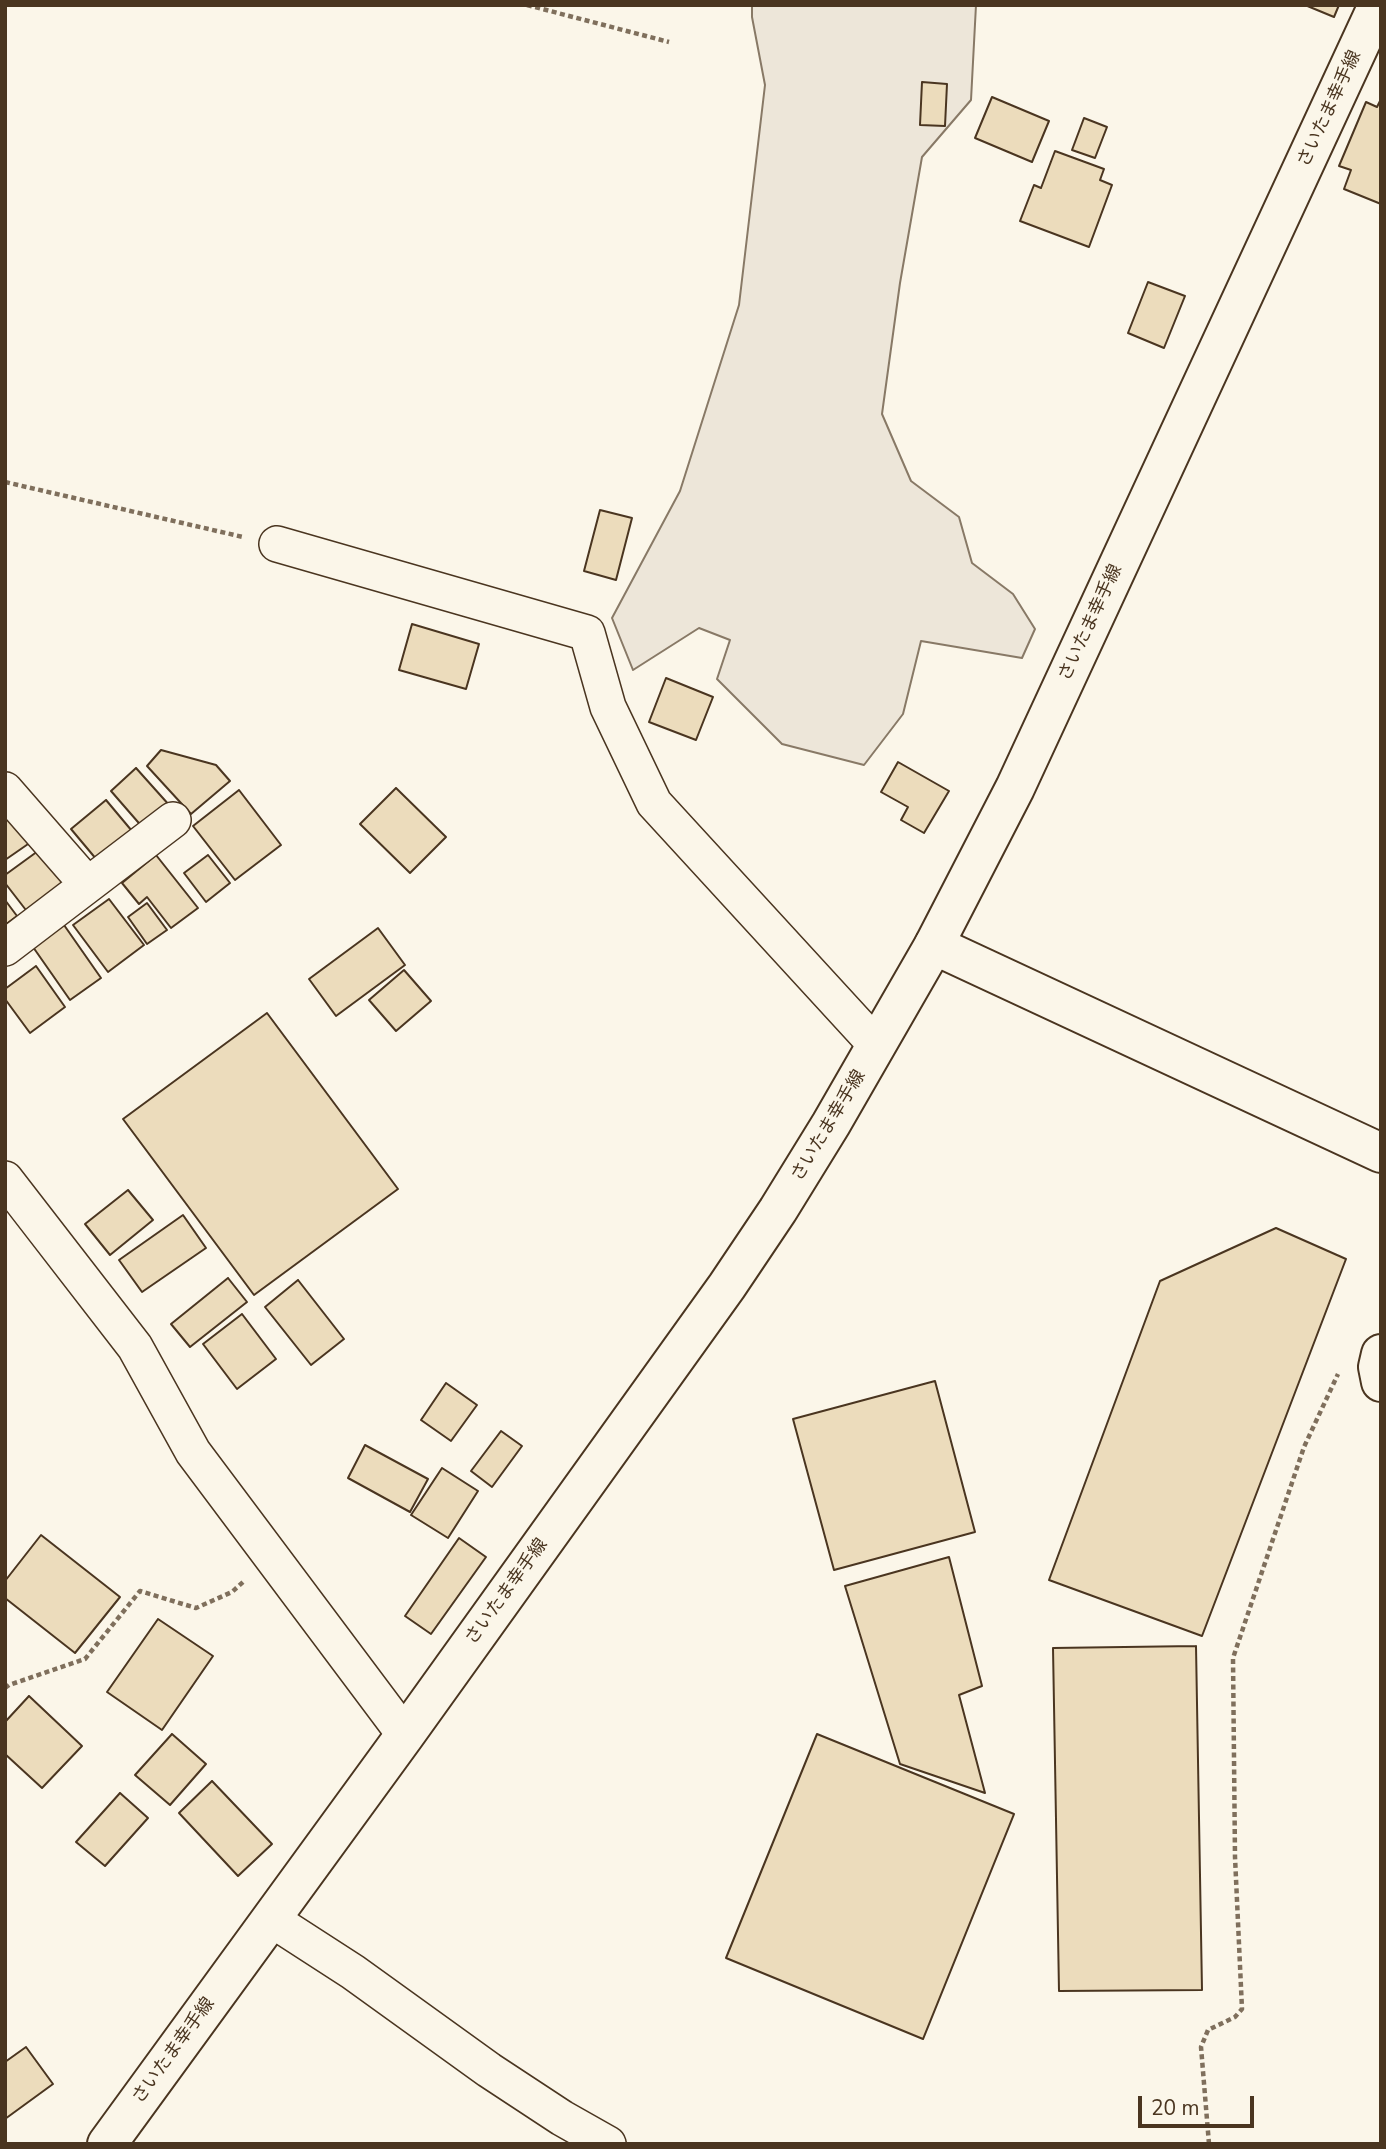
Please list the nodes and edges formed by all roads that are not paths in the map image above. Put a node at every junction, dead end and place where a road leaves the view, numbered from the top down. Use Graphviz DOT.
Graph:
graph roads {
  1 [pos="1378,5"];
  2 [pos="277,544"];
  3 [pos="5,790"];
  4 [pos="173,820"];
  5 [pos="87,884"];
  6 [pos="934,945"];
  7 [pos="5,948"];
  8 [pos="877,1046"];
  9 [pos="1381,1153"];
  10 [pos="5,1179"];
  11 [pos="1381,1354"];
  12 [pos="1381,1382"];
  13 [pos="405,1735"];
  14 [pos="271,1919"];
  15 [pos="107,2144"];
  16 [pos="608,2144"];
  1 -- 6 [label="main road, さいたま幸手線"];
  2 -- 8 [label="street"];
  3 -- 5 [label="street"];
  4 -- 5 [label="street"];
  5 -- 7 [label="street"];
  6 -- 8 [label="main road, さいたま幸手線"];
  6 -- 9 [label="main road"];
  8 -- 13 [label="main road, さいたま幸手線"];
  10 -- 13 [label="street"];
  11 -- 12 [label="main road"];
  13 -- 14 [label="main road, さいたま幸手線"];
  14 -- 15 [label="main road, さいたま幸手線"];
  14 -- 16 [label="street"];
}
